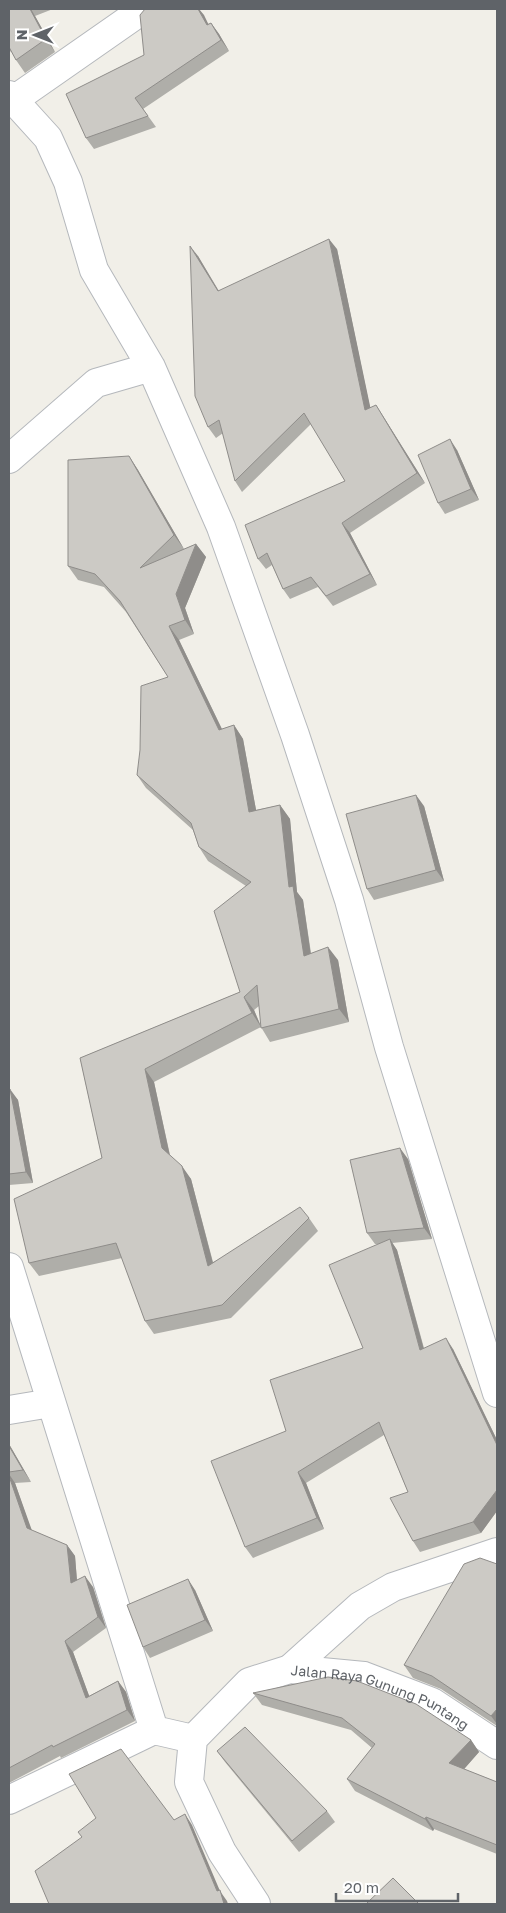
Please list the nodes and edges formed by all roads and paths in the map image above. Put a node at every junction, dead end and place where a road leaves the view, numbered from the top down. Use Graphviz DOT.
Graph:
graph roads {
  1 [pos="136,11"];
  2 [pos="12,97"];
  3 [pos="151,368"];
  4 [pos="9,459"];
  5 [pos="9,1267"];
  6 [pos="497,1393"];
  7 [pos="51,1403"];
  8 [pos="9,1410"];
  9 [pos="497,1552"];
  10 [pos="290,1669"];
  11 [pos="154,1730"];
  12 [pos="194,1739"];
  13 [pos="497,1745"];
  14 [pos="9,1800"];
  15 [pos="256,1904"];
  1 -- 2 [label="street"];
  2 -- 3 [label="street"];
  3 -- 4 [label="street"];
  3 -- 6 [label="street"];
  5 -- 7 [label="street"];
  7 -- 8 [label="street"];
  7 -- 11 [label="street"];
  9 -- 10 [label="street"];
  10 -- 12 [label="street, Jalan Raya Gunung Puntang"];
  10 -- 13 [label="street, Jalan Raya Gunung Puntang"];
  11 -- 12 [label="street"];
  11 -- 14 [label="street"];
  12 -- 15 [label="street"];
}
